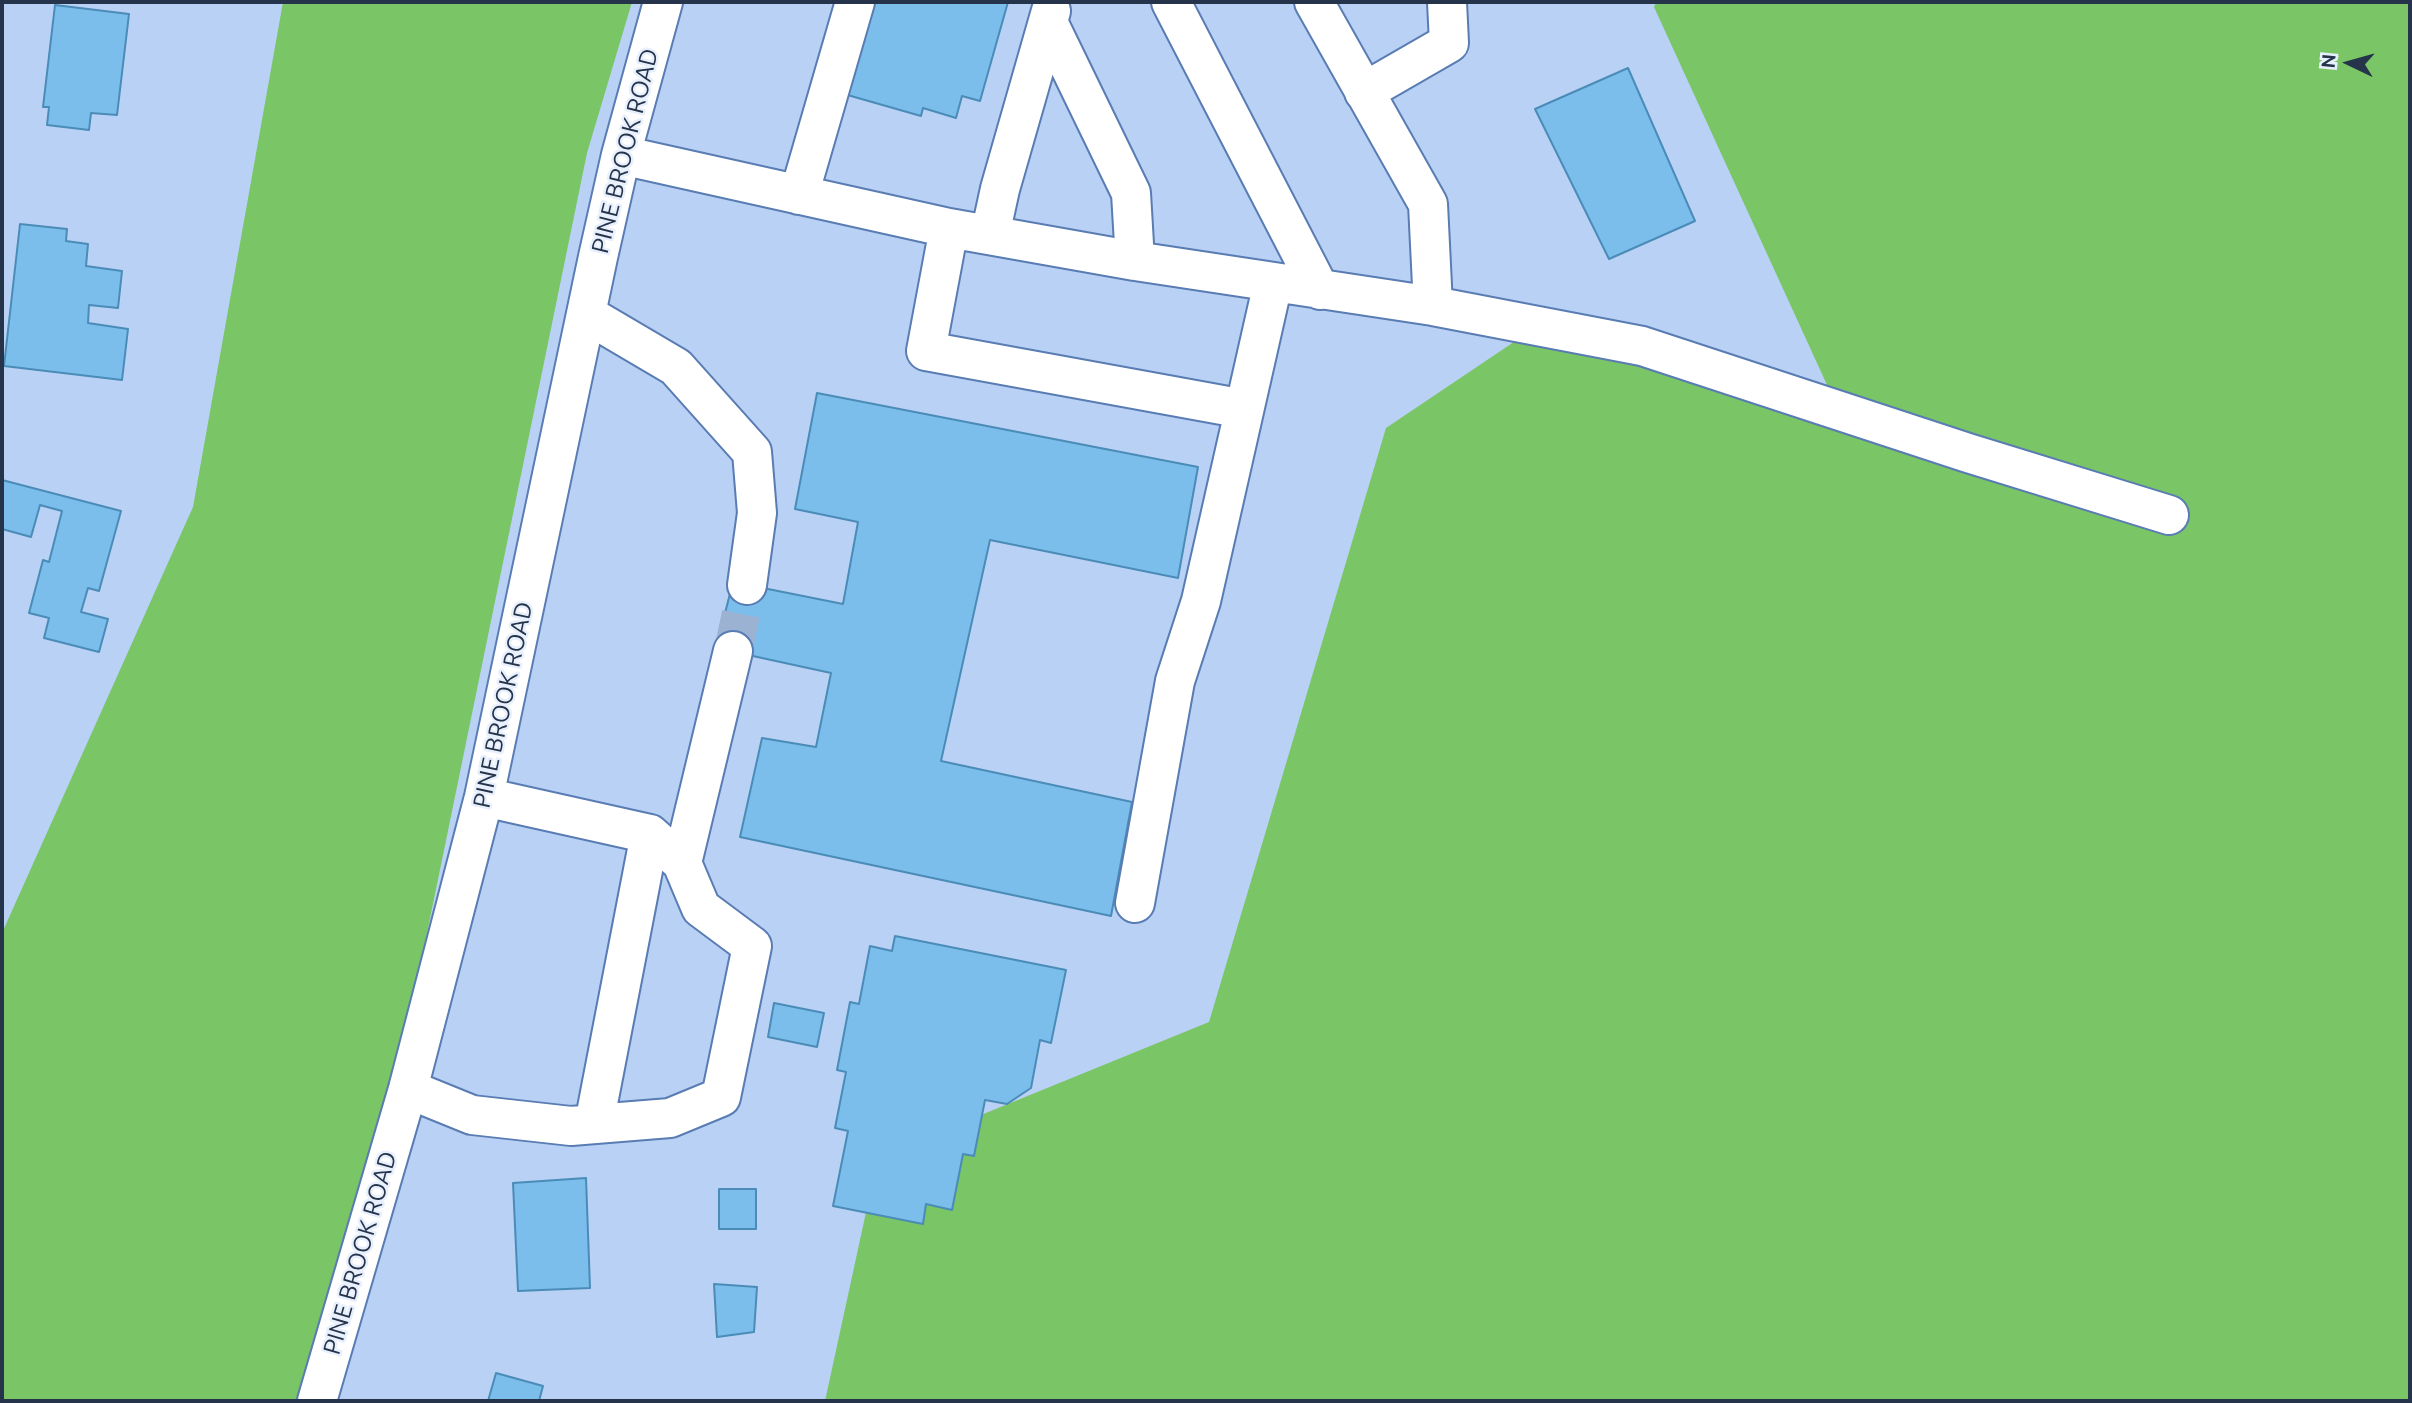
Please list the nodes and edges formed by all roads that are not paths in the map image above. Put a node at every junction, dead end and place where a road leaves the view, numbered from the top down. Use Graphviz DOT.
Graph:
graph roads {
  1 [pos="663,2"];
  2 [pos="855,2"];
  3 [pos="1171,2"];
  4 [pos="1314,2"];
  5 [pos="1447,2"];
  6 [pos="1051,12"];
  7 [pos="1364,92"];
  8 [pos="621,155"];
  9 [pos="799,195"];
  10 [pos="949,228"];
  11 [pos="990,235"];
  12 [pos="1135,261"];
  13 [pos="1273,283"];
  14 [pos="1320,290"];
  15 [pos="1433,306"];
  16 [pos="586,314"];
  17 [pos="1244,409"];
  18 [pos="2169,515"];
  19 [pos="747,584"];
  20 [pos="733,651"];
  21 [pos="484,797"];
  22 [pos="650,834"];
  23 [pos="682,863"];
  24 [pos="1135,903"];
  25 [pos="408,1089"];
  26 [pos="594,1124"];
  27 [pos="317,1401"];
  1 -- 8 [label="street, PINE BROOK ROAD"];
  2 -- 9 [label="street"];
  3 -- 14 [label="street"];
  4 -- 7 [label="street"];
  5 -- 7 [label="street"];
  6 -- 11 [label="street"];
  6 -- 12 [label="street"];
  7 -- 15 [label="street"];
  8 -- 9 [label="street"];
  8 -- 16 [label="street, PINE BROOK ROAD"];
  9 -- 10 [label="street"];
  10 -- 11 [label="street"];
  10 -- 17 [label="street"];
  11 -- 12 [label="street"];
  12 -- 13 [label="street"];
  13 -- 14 [label="street"];
  13 -- 17 [label="street"];
  14 -- 15 [label="street"];
  15 -- 18 [label="street"];
  16 -- 19 [label="street"];
  16 -- 21 [label="street, PINE BROOK ROAD"];
  17 -- 24 [label="street"];
  20 -- 23 [label="street"];
  21 -- 22 [label="street"];
  21 -- 25 [label="street, PINE BROOK ROAD"];
  22 -- 23 [label="street"];
  22 -- 26 [label="street"];
  23 -- 26 [label="street"];
  25 -- 26 [label="street"];
  25 -- 27 [label="street, PINE BROOK ROAD"];
}
